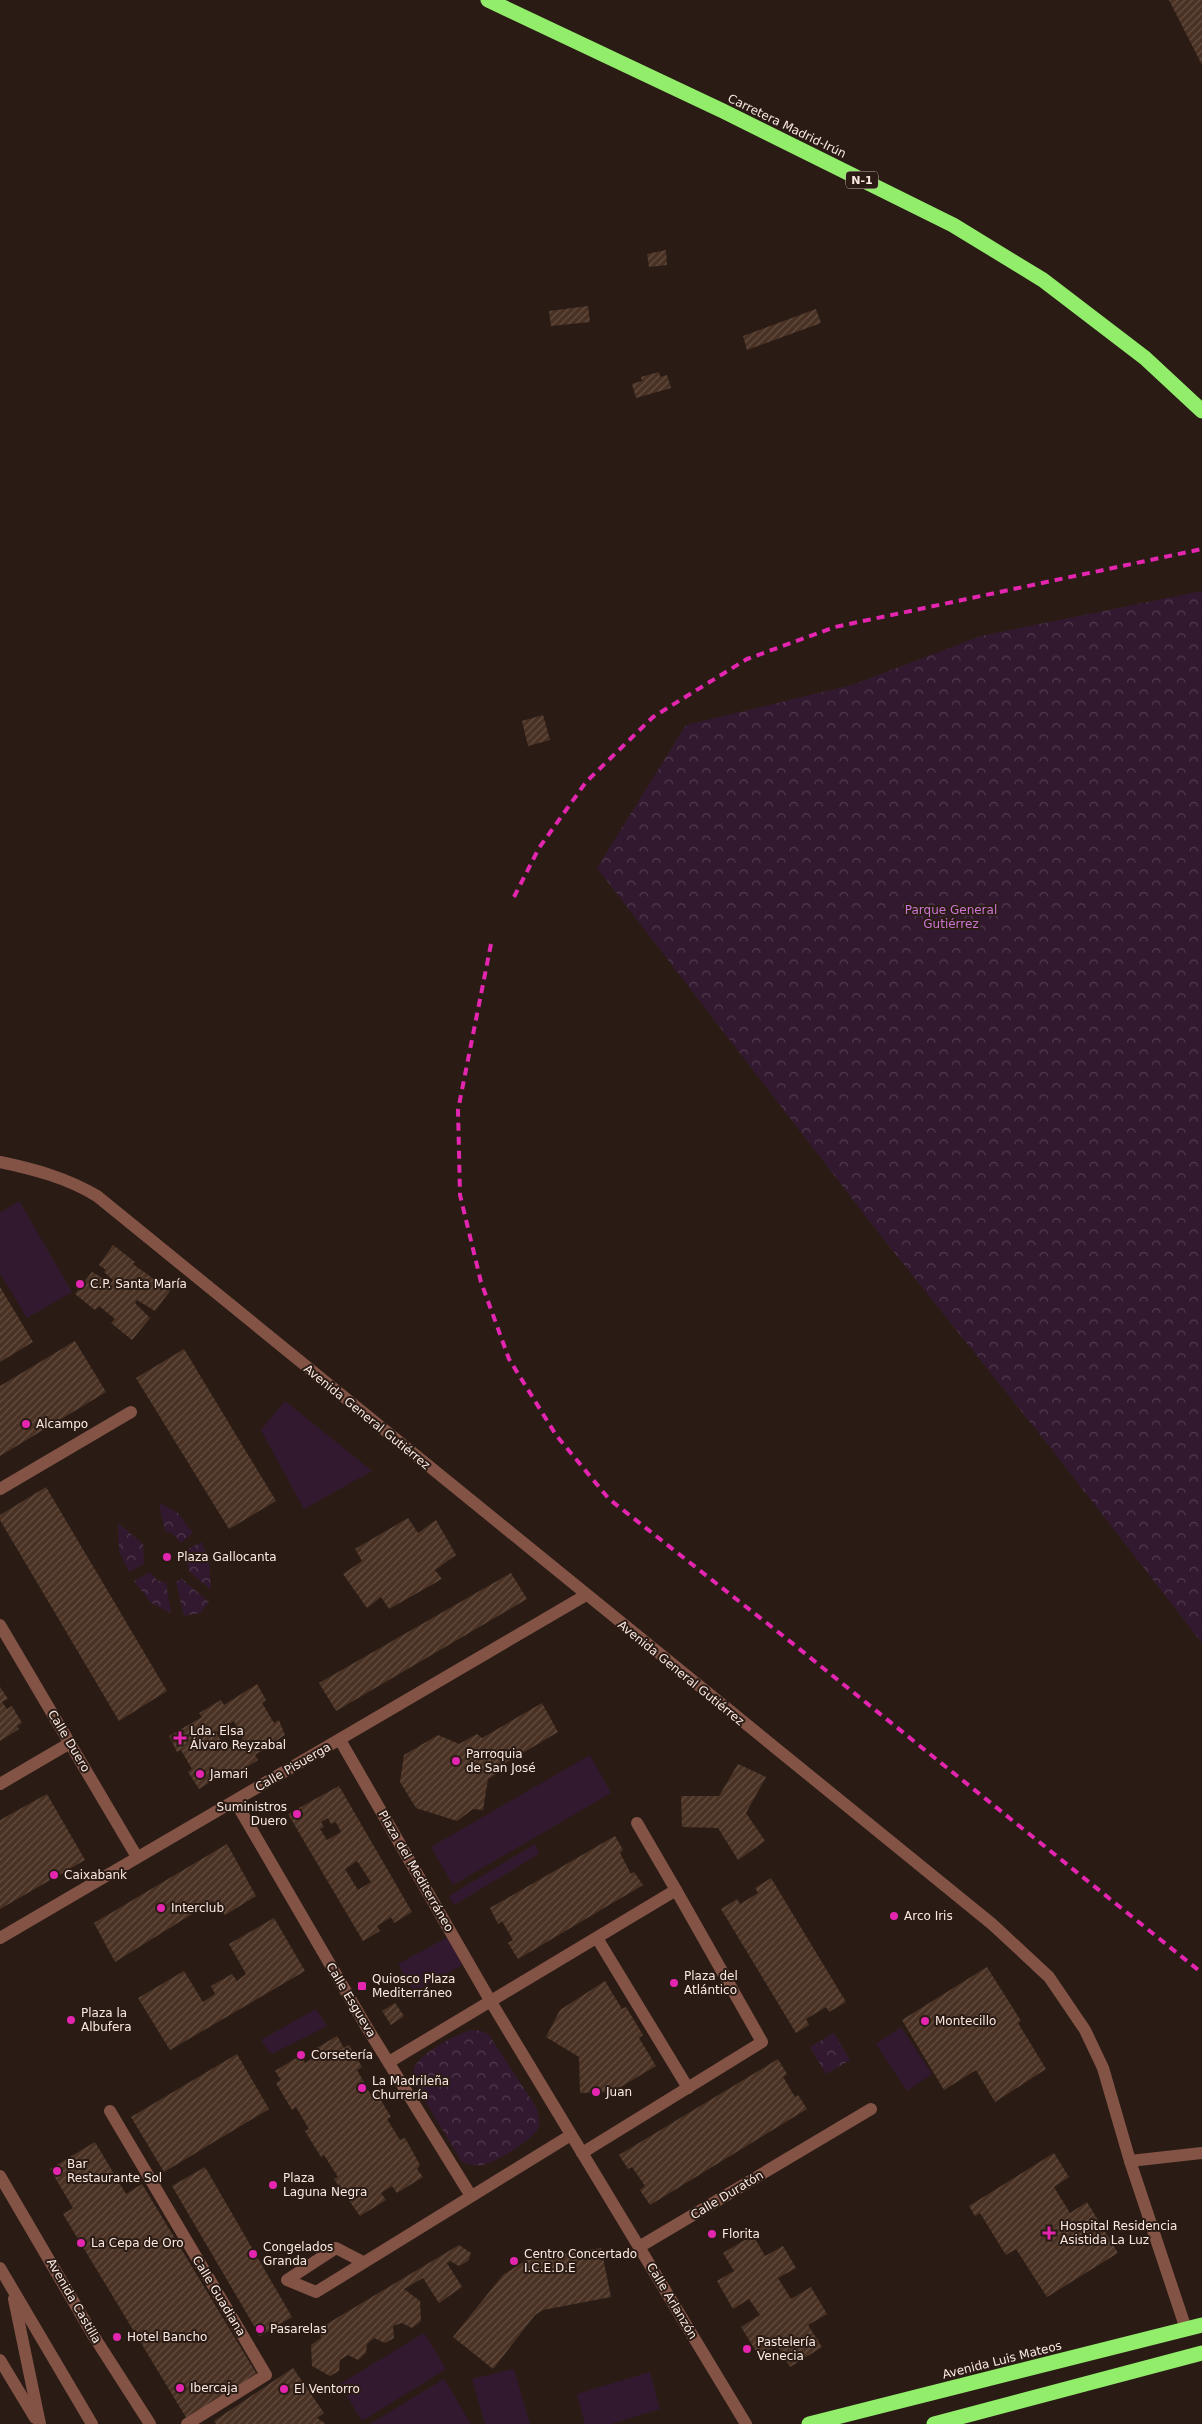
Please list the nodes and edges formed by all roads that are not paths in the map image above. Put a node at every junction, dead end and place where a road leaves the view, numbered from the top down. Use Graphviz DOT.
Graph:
graph roads {
  1 [pos="488,0"];
  2 [pos="1202,411"];
  3 [pos="0,1162"];
  4 [pos="131,1412"];
  5 [pos="0,1489"];
  6 [pos="586,1596"];
  7 [pos="0,1625"];
  8 [pos="340,1740"];
  9 [pos="70,1743"];
  10 [pos="0,1784"];
  11 [pos="235,1802"];
  12 [pos="638,1823"];
  13 [pos="137,1857"];
  14 [pos="676,1890"];
  15 [pos="0,1938"];
  16 [pos="597,1938"];
  17 [pos="491,2002"];
  18 [pos="389,2062"];
  19 [pos="688,2088"];
  20 [pos="871,2109"];
  21 [pos="110,2111"];
  22 [pos="571,2135"];
  23 [pos="582,2153"];
  24 [pos="1202,2154"];
  25 [pos="1130,2161"];
  26 [pos="0,2176"];
  27 [pos="471,2196"];
  28 [pos="639,2247"];
  29 [pos="364,2262"];
  30 [pos="0,2268"];
  31 [pos="12,2289"];
  32 [pos="1202,2325"];
  33 [pos="1186,2329"];
  34 [pos="1202,2353"];
  35 [pos="0,2360"];
  36 [pos="39,2424"];
  37 [pos="92,2424"];
  38 [pos="150,2424"];
  39 [pos="187,2424"];
  40 [pos="746,2424"];
  41 [pos="809,2424"];
  42 [pos="934,2424"];
  1 -- 2 [label="highway, Carretera Madrid-Irún / N-1"];
  3 -- 6 [label="street, Avenida General Gutiérrez"];
  4 -- 5 [label="street"];
  6 -- 8 [label="street, Calle Pisuerga"];
  6 -- 25 [label="street, Avenida General Gutiérrez"];
  7 -- 9 [label="street, Calle Duero"];
  8 -- 11 [label="street, Calle Pisuerga"];
  8 -- 17 [label="street, Plaza del Mediterráneo"];
  9 -- 10 [label="street"];
  9 -- 13 [label="street, Calle Duero"];
  11 -- 13 [label="street, Calle Pisuerga"];
  11 -- 18 [label="street, Calle Esgueva"];
  12 -- 14 [label="street"];
  13 -- 15 [label="street, Calle Pisuerga"];
  14 -- 16 [label="street"];
  14 -- 19 [label="street"];
  16 -- 17 [label="street"];
  16 -- 19 [label="street"];
  17 -- 18 [label="street"];
  17 -- 22 [label="street, Plaza del Mediterráneo"];
  18 -- 27 [label="street, Calle Esgueva"];
  19 -- 23 [label="street"];
  20 -- 28 [label="street, Calle Duratón"];
  21 -- 39 [label="street, Calle Guadiana"];
  22 -- 23 [label="street, Plaza del Mediterráneo"];
  22 -- 27 [label="street"];
  23 -- 28 [label="street, Calle Arlanzón"];
  24 -- 25 [label="street"];
  25 -- 33 [label="street, Avenida General Gutiérrez"];
  26 -- 38 [label="street, Avenida Castilla"];
  27 -- 29 [label="street"];
  28 -- 40 [label="street, Calle Arlanzón"];
  29 -- 29 [label="street"];
  30 -- 31 [label="street"];
  31 -- 36 [label="street"];
  31 -- 37 [label="street"];
  32 -- 33 [label="highway, Avenida Luis Mateos"];
  33 -- 41 [label="highway, Avenida Luis Mateos"];
  34 -- 42 [label="highway"];
  35 -- 36 [label="street"];
}
